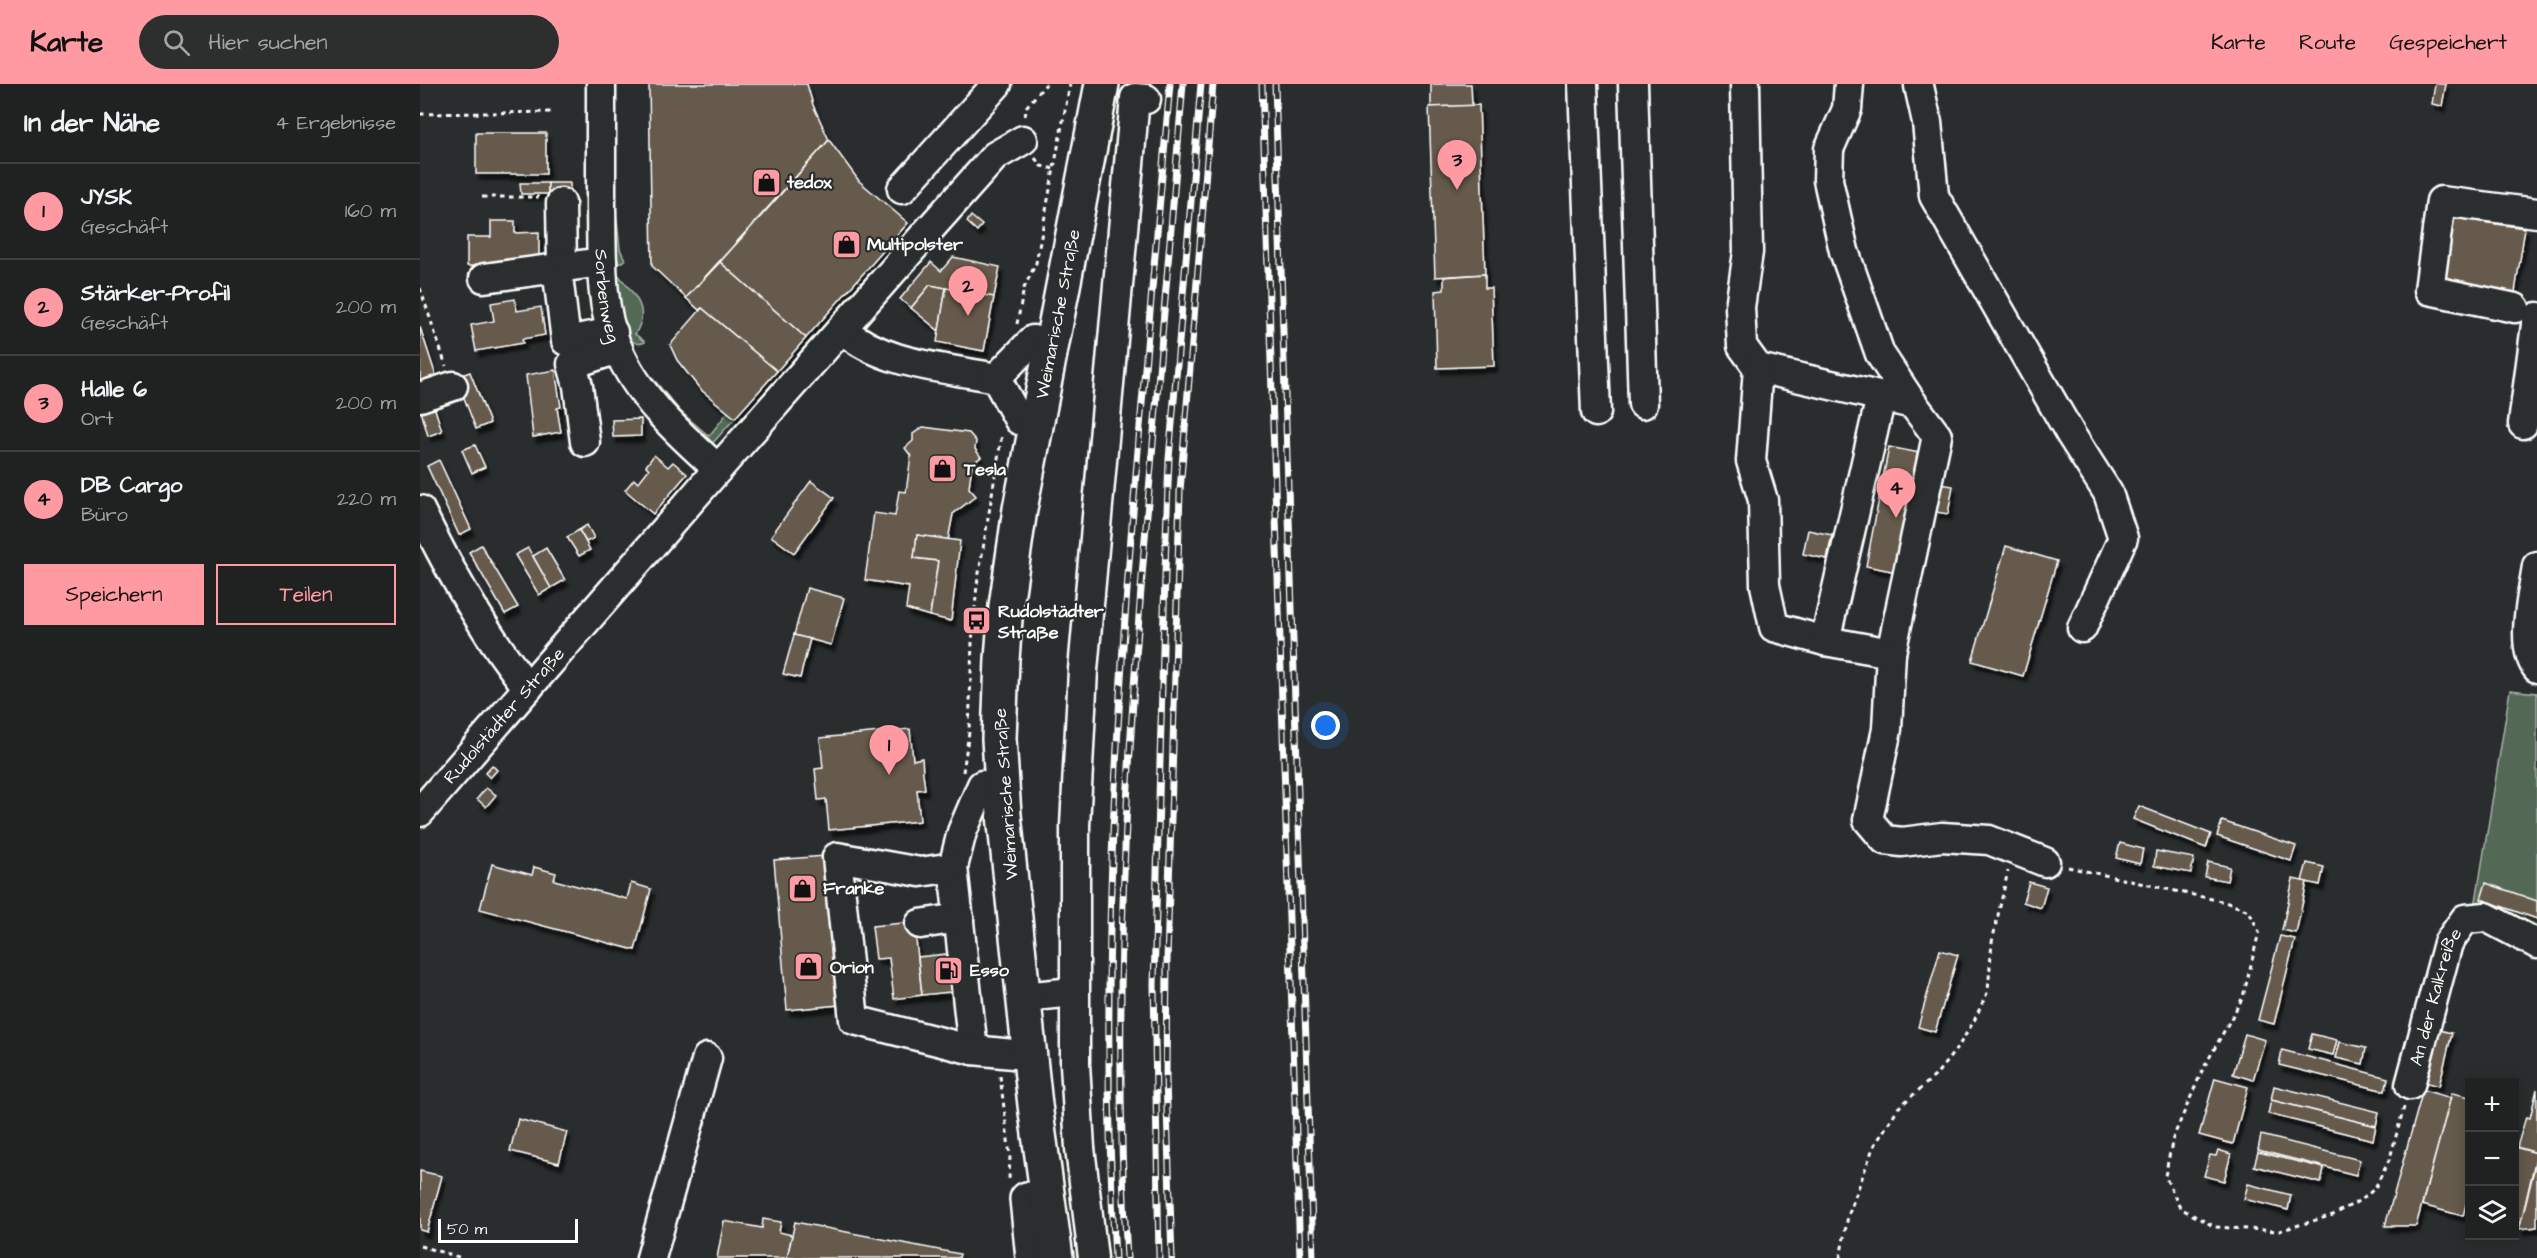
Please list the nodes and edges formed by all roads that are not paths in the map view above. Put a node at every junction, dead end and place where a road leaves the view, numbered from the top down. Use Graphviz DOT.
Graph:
graph roads {
  1 [pos="601,84"];
  2 [pos="997,84"];
  3 [pos="1083,84"];
  4 [pos="1102,84"];
  5 [pos="1583,84"];
  6 [pos="1633,84"];
  7 [pos="1745,84"];
  8 [pos="1849,84"];
  9 [pos="1917,85"];
  10 [pos="1146,99"];
  11 [pos="1023,140"];
  12 [pos="902,189"];
  13 [pos="561,203"];
  14 [pos="2537,213"];
  15 [pos="602,262"];
  16 [pos="560,276"];
  17 [pos="484,278"];
  18 [pos="2526,312"];
  19 [pos="842,329"];
  20 [pos="1033,340"];
  21 [pos="616,341"];
  22 [pos="1758,368"];
  23 [pos="996,378"];
  24 [pos="453,386"];
  25 [pos="420,397"];
  26 [pos="1881,397"];
  27 [pos="1643,404"];
  28 [pos="1913,404"];
  29 [pos="1596,412"];
  30 [pos="1019,420"];
  31 [pos="2523,424"];
  32 [pos="585,442"];
  33 [pos="718,469"];
  34 [pos="420,510"];
  35 [pos="2537,566"];
  36 [pos="2082,628"];
  37 [pos="1825,640"];
  38 [pos="1891,653"];
  39 [pos="2537,668"];
  40 [pos="528,688"];
  41 [pos="982,785"];
  42 [pos="420,812"];
  43 [pos="2046,862"];
  44 [pos="953,867"];
  45 [pos="959,918"];
  46 [pos="920,924"];
  47 [pos="2537,944"];
  48 [pos="1073,992"];
  49 [pos="1024,996"];
  50 [pos="995,1052"];
  51 [pos="707,1058"];
  52 [pos="2410,1085"];
  53 [pos="651,1258"];
  54 [pos="1032,1258"];
  55 [pos="1056,1258"];
  56 [pos="1093,1258"];
  1 -- 15 [label="street, Sorbenweg"];
  2 -- 12 [label="street"];
  3 -- 20 [label="main road, Weimarische Straße"];
  4 -- 49 [label="main road, Weimarische Straße"];
  5 -- 29 [label="street"];
  6 -- 27 [label="street"];
  7 -- 22 [label="street"];
  8 -- 28 [label="street"];
  9 -- 36 [label="street"];
  10 -- 48 [label="street"];
  11 -- 19 [label="street, Rudolstädter Straße"];
  13 -- 16 [label="street"];
  14 -- 18 [label="street"];
  15 -- 16 [label="street"];
  15 -- 21 [label="street, Sorbenweg"];
  16 -- 17 [label="street"];
  16 -- 21 [label="street"];
  18 -- 31 [label="street"];
  19 -- 23 [label="street"];
  19 -- 33 [label="street, Rudolstädter Straße"];
  20 -- 23 [label="street"];
  20 -- 30 [label="main road, Weimarische Straße"];
  21 -- 32 [label="street"];
  21 -- 33 [label="street, Sorbenweg"];
  22 -- 26 [label="street"];
  22 -- 37 [label="street"];
  23 -- 30 [label="street"];
  24 -- 25 [label="street"];
  26 -- 28 [label="street"];
  26 -- 37 [label="street"];
  28 -- 38 [label="street"];
  30 -- 41 [label="main road, Weimarische Straße"];
  33 -- 40 [label="street, Rudolstädter Straße"];
  34 -- 40 [label="street"];
  35 -- 39 [label="street"];
  37 -- 38 [label="street"];
  38 -- 43 [label="street"];
  40 -- 42 [label="street, Rudolstädter Straße"];
  41 -- 44 [label="street"];
  41 -- 50 [label="main road, Weimarische Straße"];
  44 -- 45 [label="street"];
  44 -- 50 [label="street"];
  45 -- 46 [label="street"];
  45 -- 50 [label="street"];
  47 -- 52 [label="street, An der Kalkreiße"];
  48 -- 49 [label="street"];
  48 -- 56 [label="street"];
  49 -- 55 [label="main road, Weimarische Straße"];
  50 -- 54 [label="main road, Weimarische Straße"];
  51 -- 53 [label="street"];
}
